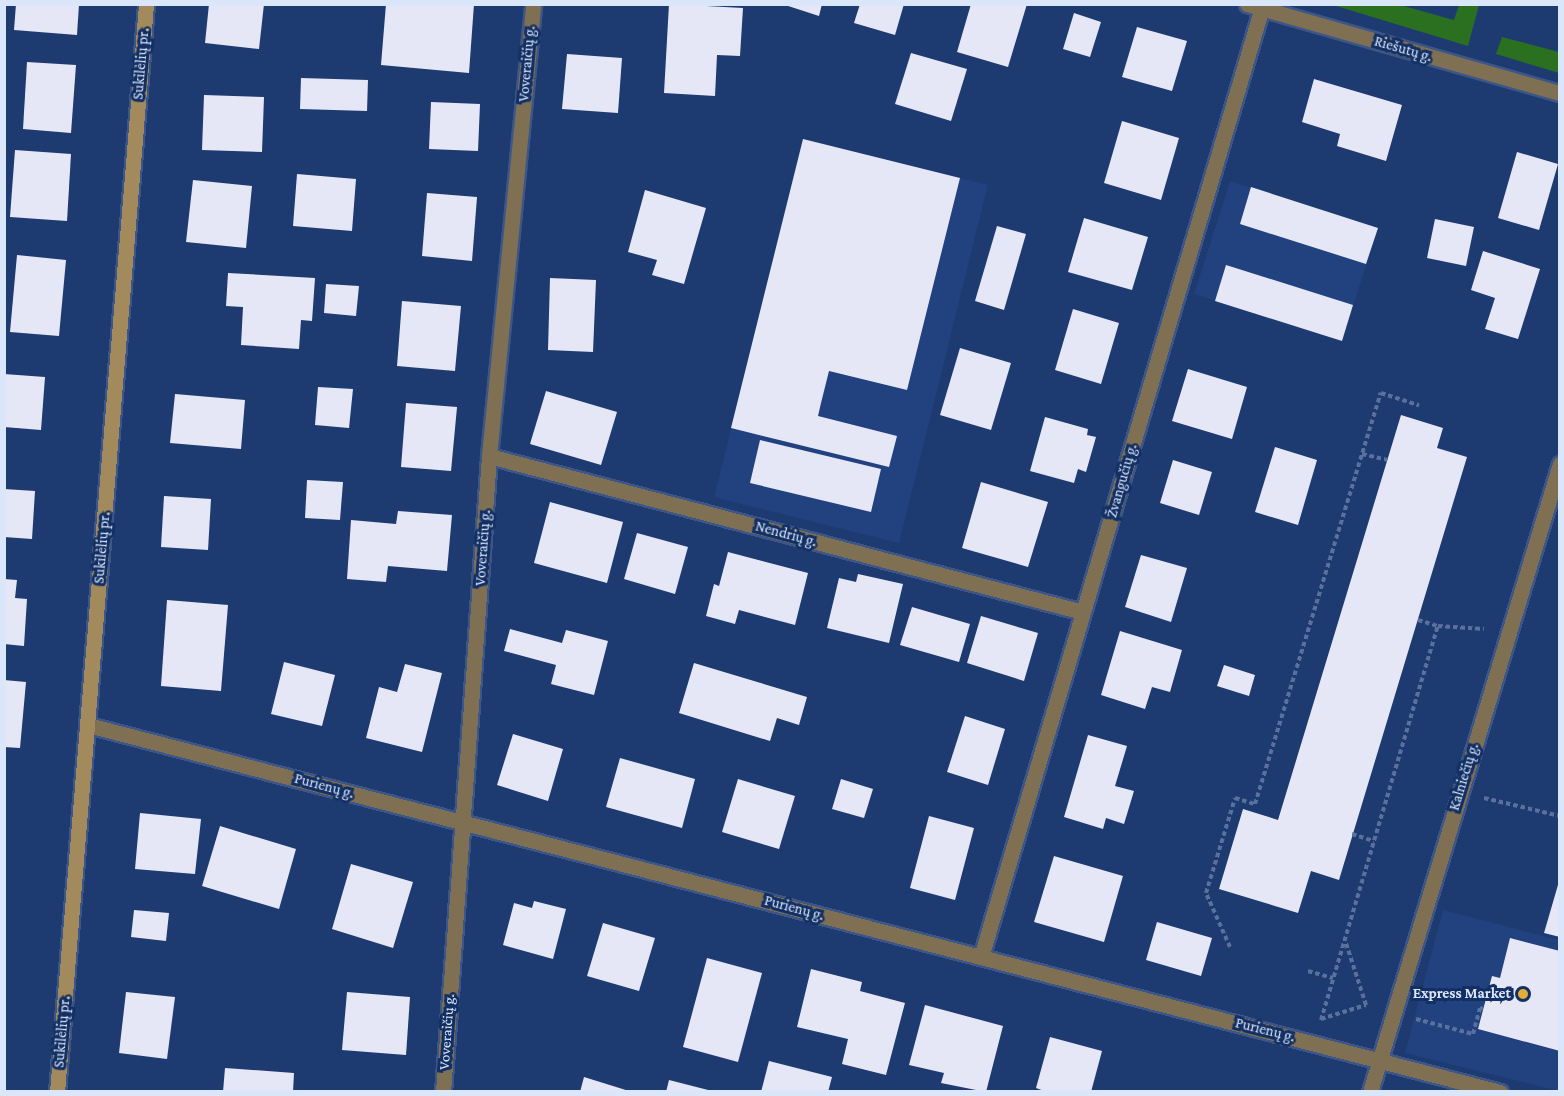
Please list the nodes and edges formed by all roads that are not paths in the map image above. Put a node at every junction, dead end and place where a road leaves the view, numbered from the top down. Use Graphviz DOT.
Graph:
graph roads {
  1 [pos="146,4"];
  2 [pos="533,4"];
  3 [pos="1257,6"];
  4 [pos="1560,93"];
  5 [pos="489,456"];
  6 [pos="1560,464"];
  7 [pos="1083,612"];
  8 [pos="88,725"];
  9 [pos="463,822"];
  10 [pos="981,957"];
  11 [pos="1379,1060"];
  12 [pos="57,1092"];
  13 [pos="443,1092"];
  14 [pos="1370,1092"];
  15 [pos="1500,1092"];
  1 -- 8 [label="main road, Sukilėlių pr."];
  2 -- 5 [label="street, Voveraičių g."];
  3 -- 4 [label="street, Riešutų g."];
  3 -- 7 [label="street, Žvangučių g."];
  5 -- 7 [label="street, Nendrių g."];
  5 -- 9 [label="street, Voveraičių g."];
  6 -- 11 [label="street, Kalniečių g."];
  7 -- 10 [label="street, Žvangučių g."];
  8 -- 9 [label="street, Purienų g."];
  8 -- 12 [label="main road, Sukilėlių pr."];
  9 -- 10 [label="street, Purienų g."];
  9 -- 13 [label="street, Voveraičių g."];
  10 -- 11 [label="street, Purienų g."];
  11 -- 14 [label="street, Kalniečių g."];
  11 -- 15 [label="street, Purienų g."];
}
